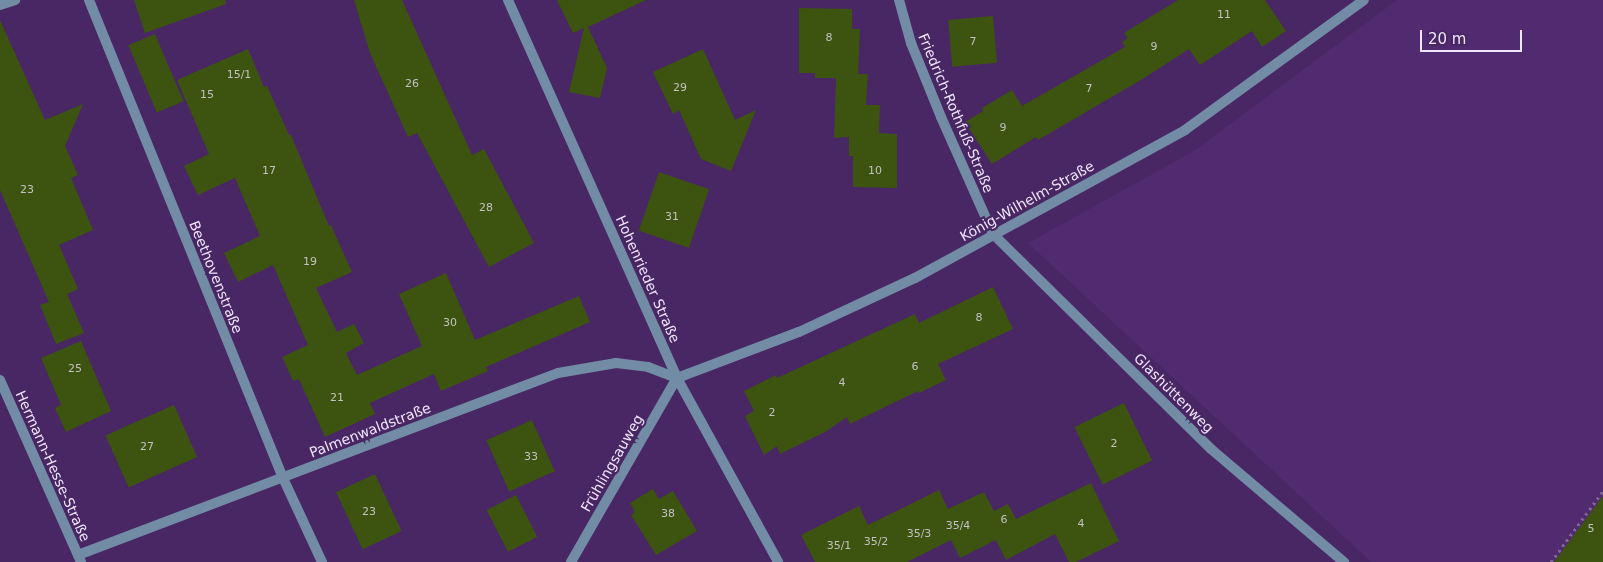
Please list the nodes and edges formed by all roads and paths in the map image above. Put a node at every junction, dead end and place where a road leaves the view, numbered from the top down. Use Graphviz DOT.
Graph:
graph roads {
  1 [pos="15,0"];
  2 [pos="89,0"];
  3 [pos="508,0"];
  4 [pos="899,0"];
  5 [pos="1364,0"];
  6 [pos="0,4"];
  7 [pos="993,234"];
  8 [pos="676,378"];
  9 [pos="0,380"];
  10 [pos="283,478"];
  11 [pos="1603,491"];
  12 [pos="80,558"];
  13 [pos="322,562"];
  14 [pos="571,562"];
  15 [pos="778,562"];
  16 [pos="1344,562"];
  17 [pos="1551,562"];
  1 -- 6 [label="street"];
  2 -- 10 [label="street, Beethovenstraße"];
  3 -- 8 [label="street, Hohenrieder Straße"];
  4 -- 7 [label="street, Friedrich-Rothfuß-Straße"];
  5 -- 7 [label="street, König-Wilhelm-Straße"];
  7 -- 8 [label="street, König-Wilhelm-Straße"];
  7 -- 16 [label="street, Glashüttenweg"];
  8 -- 10 [label="street, Palmenwaldstraße"];
  8 -- 14 [label="street, Frühlingsauweg"];
  8 -- 15 [label="street, Hohenrieder Straße"];
  9 -- 12 [label="street, Hermann-Hesse-Straße"];
  10 -- 12 [label="street, Palmenwaldstraße"];
  10 -- 13 [label="street, Beethovenstraße"];
  11 -- 17 [label="path"];
}
